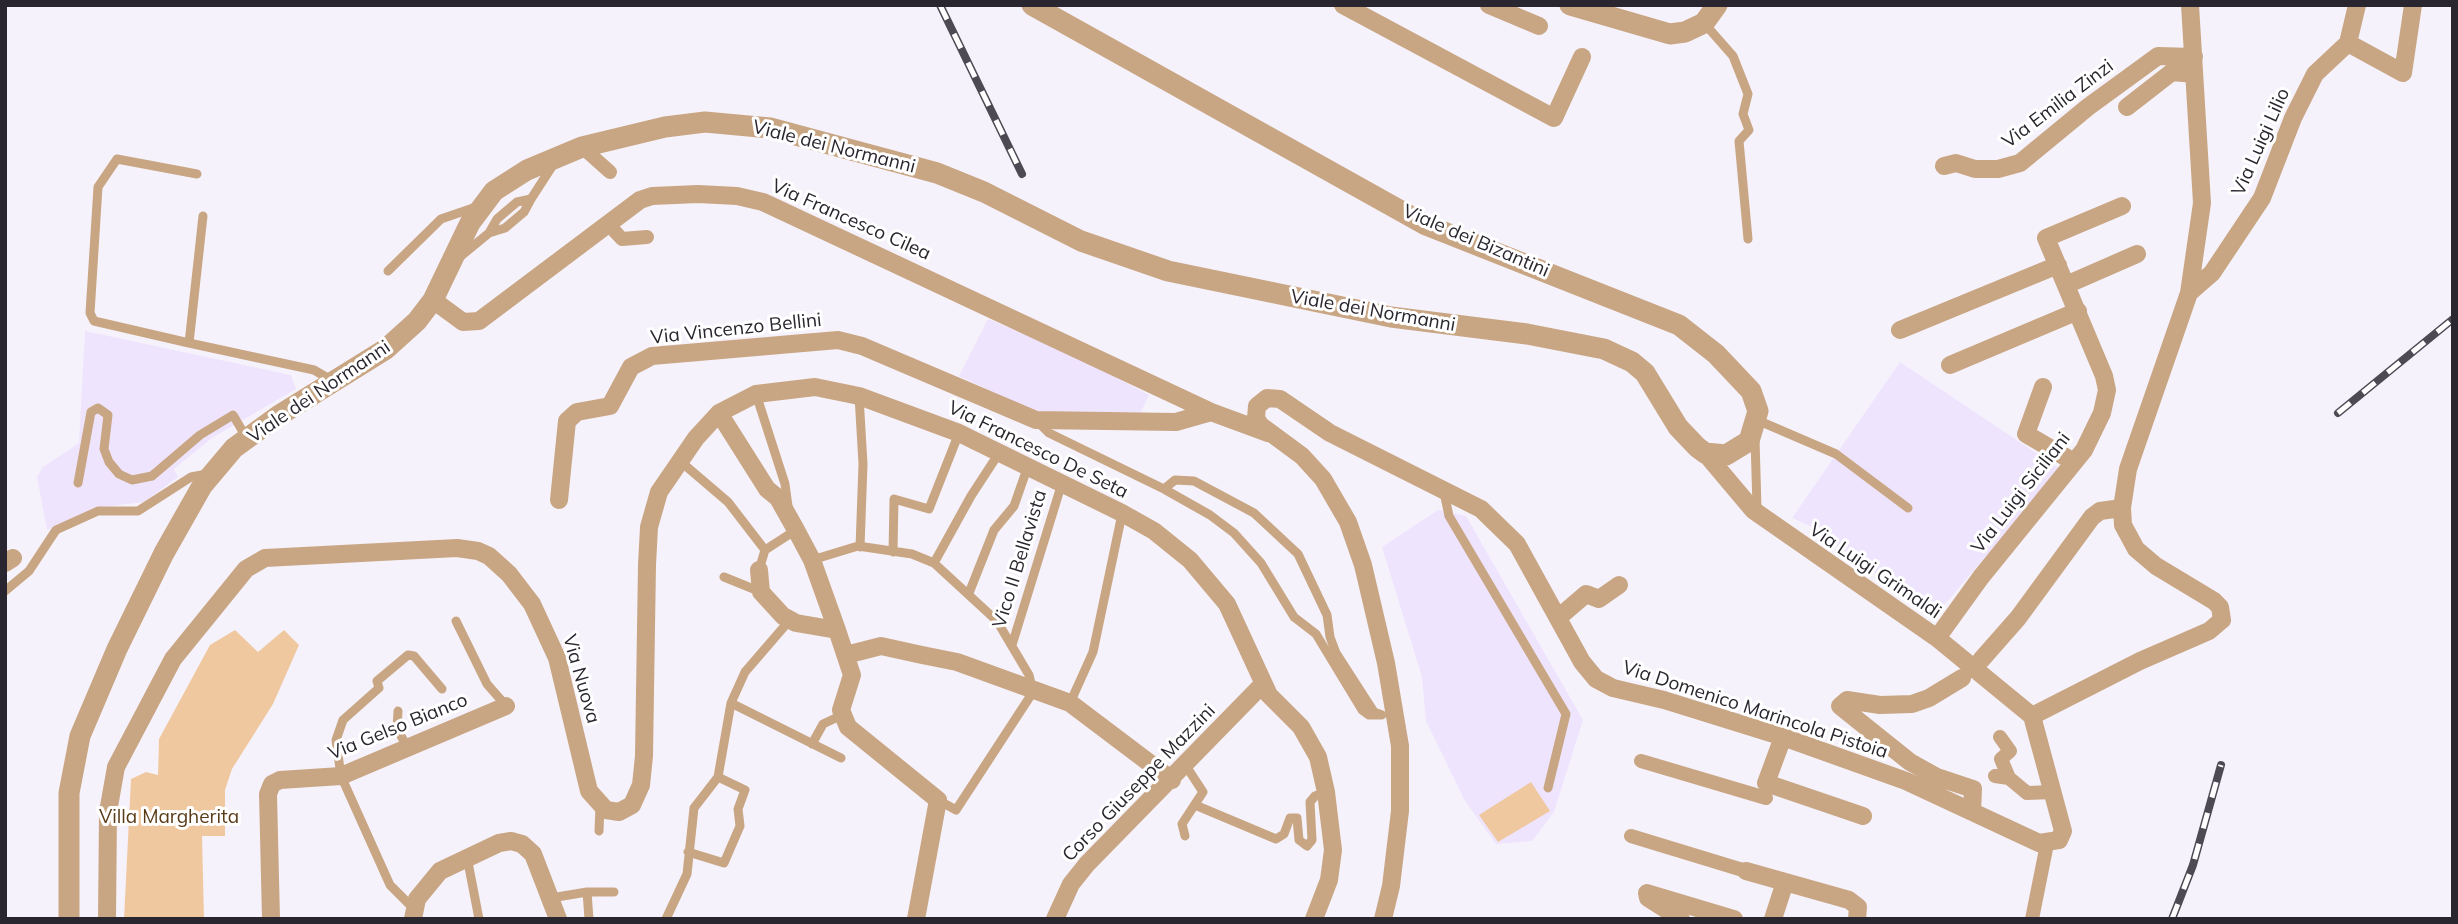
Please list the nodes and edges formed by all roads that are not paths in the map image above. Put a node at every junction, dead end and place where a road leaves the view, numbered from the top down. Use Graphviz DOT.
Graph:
graph roads {
  1 [pos="1032,5"];
  2 [pos="1343,5"];
  3 [pos="1489,5"];
  4 [pos="1570,5"];
  5 [pos="1717,5"];
  6 [pos="2190,5"];
  7 [pos="2357,5"];
  8 [pos="2413,5"];
  9 [pos="1704,23"];
  10 [pos="1539,26"];
  11 [pos="2348,43"];
  12 [pos="1582,57"];
  13 [pos="2194,66"];
  14 [pos="2127,107"];
  15 [pos="582,147"];
  16 [pos="558,157"];
  17 [pos="1944,166"];
  18 [pos="610,172"];
  19 [pos="197,174"];
  20 [pos="481,205"];
  21 [pos="2122,206"];
  22 [pos="203,216"];
  23 [pos="607,223"];
  24 [pos="647,237"];
  25 [pos="1748,239"];
  26 [pos="2137,254"];
  27 [pos="451,264"];
  28 [pos="2058,265"];
  29 [pos="388,271"];
  30 [pos="2066,285"];
  31 [pos="2189,293"];
  32 [pos="433,300"];
  33 [pos="2078,311"];
  34 [pos="1900,330"];
  35 [pos="189,343"];
  36 [pos="1950,365"];
  37 [pos="334,382"];
  38 [pos="2043,387"];
  39 [pos="756,394"];
  40 [pos="859,396"];
  41 [pos="1211,412"];
  42 [pos="719,413"];
  43 [pos="1036,420"];
  44 [pos="1756,426"];
  45 [pos="959,433"];
  46 [pos="1268,433"];
  47 [pos="247,439"];
  48 [pos="999,453"];
  49 [pos="1705,453"];
  50 [pos="679,460"];
  51 [pos="2074,462"];
  52 [pos="1028,466"];
  53 [pos="211,474"];
  54 [pos="78,483"];
  55 [pos="1062,483"];
  56 [pos="1164,489"];
  57 [pos="1444,490"];
  58 [pos="559,500"];
  59 [pos="1908,508"];
  60 [pos="2122,508"];
  61 [pos="1122,513"];
  62 [pos="1760,516"];
  63 [pos="793,525"];
  64 [pos="860,547"];
  65 [pos="765,550"];
  66 [pos="893,552"];
  67 [pos="812,560"];
  68 [pos="934,563"];
  69 [pos="760,570"];
  70 [pos="724,577"];
  71 [pos="1619,585"];
  72 [pos="5,591"];
  73 [pos="761,592"];
  74 [pos="968,593"];
  75 [pos="1558,618"];
  76 [pos="456,621"];
  77 [pos="789,621"];
  78 [pos="837,630"];
  79 [pos="1937,638"];
  80 [pos="1012,645"];
  81 [pos="846,655"];
  82 [pos="1981,660"];
  83 [pos="1962,678"];
  84 [pos="1263,684"];
  85 [pos="442,689"];
  86 [pos="1033,692"];
  87 [pos="731,703"];
  88 [pos="1070,703"];
  89 [pos="509,709"];
  90 [pos="398,711"];
  91 [pos="842,715"];
  92 [pos="1388,715"];
  93 [pos="2032,716"];
  94 [pos="1783,737"];
  95 [pos="2000,737"];
  96 [pos="812,744"];
  97 [pos="408,748"];
  98 [pos="841,758"];
  99 [pos="1641,761"];
  100 [pos="1185,766"];
  101 [pos="341,776"];
  102 [pos="718,776"];
  103 [pos="1172,780"];
  104 [pos="1548,788"];
  105 [pos="1326,792"];
  106 [pos="2053,792"];
  107 [pos="1766,798"];
  108 [pos="938,800"];
  109 [pos="1195,805"];
  110 [pos="600,806"];
  111 [pos="1972,812"];
  112 [pos="1863,816"];
  113 [pos="599,831"];
  114 [pos="1185,836"];
  115 [pos="1631,836"];
  116 [pos="2047,844"];
  117 [pos="688,852"];
  118 [pos="467,857"];
  119 [pos="1746,871"];
  120 [pos="1785,882"];
  121 [pos="587,892"];
  122 [pos="614,892"];
  123 [pos="551,898"];
  124 [pos="413,913"];
  125 [pos="69,919"];
  126 [pos="107,919"];
  127 [pos="271,919"];
  128 [pos="479,919"];
  129 [pos="558,919"];
  130 [pos="589,919"];
  131 [pos="666,919"];
  132 [pos="916,919"];
  133 [pos="1055,919"];
  134 [pos="1314,919"];
  135 [pos="1383,919"];
  136 [pos="1681,919"];
  137 [pos="1734,919"];
  138 [pos="1773,919"];
  139 [pos="1857,919"];
  140 [pos="2032,919"];
  1 -- 44 [label="street, Viale dei Bizantini"];
  2 -- 12 [label="street"];
  3 -- 10 [label="street"];
  4 -- 9 [label="street"];
  5 -- 9 [label="street"];
  6 -- 13 [label="street"];
  7 -- 11 [label="street"];
  8 -- 11 [label="street"];
  9 -- 25 [label="lane"];
  11 -- 31 [label="street, Via Luigi Lilio"];
  13 -- 14 [label="street"];
  13 -- 17 [label="street, Via Emilia Zinzi"];
  13 -- 31 [label="street"];
  15 -- 16 [label="street, Viale dei Normanni"];
  15 -- 18 [label="street"];
  15 -- 49 [label="street, Viale dei Normanni"];
  16 -- 20 [label="street, Viale dei Normanni"];
  16 -- 27 [label="lane"];
  19 -- 35 [label="lane"];
  20 -- 27 [label="street, Viale dei Normanni"];
  20 -- 29 [label="lane"];
  21 -- 28 [label="street, Via Luigi Siciliani"];
  22 -- 35 [label="lane"];
  23 -- 24 [label="street"];
  23 -- 32 [label="street, Via Francesco Cilea"];
  23 -- 41 [label="street, Via Francesco Cilea"];
  26 -- 30 [label="street"];
  27 -- 32 [label="street, Viale dei Normanni"];
  28 -- 30 [label="street, Via Luigi Siciliani"];
  28 -- 34 [label="street"];
  30 -- 33 [label="street, Via Luigi Siciliani"];
  31 -- 60 [label="street"];
  32 -- 37 [label="street, Viale dei Normanni"];
  33 -- 36 [label="street"];
  33 -- 51 [label="street, Via Luigi Siciliani"];
  35 -- 37 [label="lane"];
  37 -- 47 [label="street, Viale dei Normanni"];
  38 -- 51 [label="street"];
  39 -- 40 [label="street, Via Francesco De Seta"];
  39 -- 42 [label="street, Via Francesco De Seta"];
  39 -- 63 [label="lane"];
  40 -- 45 [label="street, Via Francesco De Seta"];
  40 -- 64 [label="lane"];
  41 -- 43 [label="street, Via Vincenzo Bellini"];
  41 -- 46 [label="street, Via Francesco Cilea"];
  42 -- 50 [label="street"];
  42 -- 63 [label="street"];
  43 -- 56 [label="lane"];
  43 -- 58 [label="street, Via Vincenzo Bellini"];
  44 -- 49 [label="street"];
  44 -- 59 [label="lane"];
  44 -- 62 [label="lane"];
  45 -- 48 [label="street, Via Francesco De Seta"];
  45 -- 66 [label="lane"];
  46 -- 57 [label="street, Via Domenico Marincola Pistoia"];
  46 -- 92 [label="street"];
  47 -- 53 [label="street, Viale dei Normanni"];
  47 -- 54 [label="lane"];
  48 -- 52 [label="street, Via Francesco De Seta"];
  48 -- 68 [label="lane"];
  49 -- 62 [label="street, Via Luigi Grimaldi"];
  50 -- 65 [label="lane"];
  50 -- 110 [label="street"];
  51 -- 79 [label="street, Via Luigi Siciliani"];
  52 -- 55 [label="street, Via Francesco De Seta"];
  52 -- 74 [label="lane"];
  53 -- 72 [label="lane"];
  53 -- 125 [label="street, Viale dei Normanni"];
  55 -- 61 [label="street, Via Francesco De Seta"];
  55 -- 80 [label="lane, Vico II Bellavista"];
  56 -- 92 [label="lane"];
  56 -- 92 [label="lane"];
  57 -- 75 [label="street, Via Domenico Marincola Pistoia"];
  57 -- 104 [label="lane"];
  60 -- 82 [label="street"];
  60 -- 93 [label="street"];
  61 -- 84 [label="street, Via Francesco De Seta"];
  61 -- 88 [label="lane"];
  62 -- 79 [label="street, Via Luigi Grimaldi"];
  63 -- 65 [label="lane"];
  63 -- 67 [label="street"];
  64 -- 66 [label="lane"];
  64 -- 67 [label="lane"];
  65 -- 69 [label="lane"];
  66 -- 68 [label="lane"];
  67 -- 78 [label="street"];
  68 -- 74 [label="lane"];
  69 -- 73 [label="street"];
  70 -- 73 [label="lane"];
  71 -- 75 [label="street"];
  73 -- 77 [label="street"];
  74 -- 80 [label="lane"];
  75 -- 94 [label="street, Via Domenico Marincola Pistoia"];
  76 -- 89 [label="lane"];
  77 -- 78 [label="street"];
  77 -- 87 [label="lane"];
  78 -- 81 [label="street"];
  79 -- 93 [label="street, Via Luigi Grimaldi"];
  80 -- 86 [label="lane"];
  81 -- 86 [label="street"];
  81 -- 91 [label="street"];
  83 -- 111 [label="street"];
  84 -- 100 [label="street, Corso Giuseppe Mazzini"];
  84 -- 105 [label="street, Via Francesco De Seta"];
  85 -- 101 [label="lane"];
  86 -- 88 [label="street"];
  86 -- 108 [label="lane"];
  87 -- 96 [label="lane"];
  87 -- 102 [label="lane"];
  88 -- 103 [label="street"];
  89 -- 97 [label="street, Via Gelso Bianco"];
  90 -- 97 [label="lane"];
  91 -- 96 [label="lane"];
  91 -- 108 [label="street"];
  92 -- 135 [label="street"];
  93 -- 106 [label="street"];
  94 -- 111 [label="street, Via Domenico Marincola Pistoia"];
  94 -- 112 [label="street"];
  95 -- 106 [label="street"];
  96 -- 98 [label="lane"];
  97 -- 101 [label="street, Via Gelso Bianco"];
  99 -- 107 [label="street"];
  100 -- 103 [label="street, Corso Giuseppe Mazzini"];
  100 -- 109 [label="lane"];
  101 -- 124 [label="lane"];
  101 -- 127 [label="street, Via Gelso Bianco"];
  102 -- 117 [label="lane"];
  102 -- 117 [label="lane"];
  103 -- 133 [label="street, Corso Giuseppe Mazzini"];
  105 -- 109 [label="lane"];
  105 -- 134 [label="street, Via Francesco De Seta"];
  106 -- 116 [label="street"];
  108 -- 132 [label="street"];
  109 -- 114 [label="lane"];
  110 -- 113 [label="lane"];
  110 -- 126 [label="street, Via Nuova"];
  111 -- 116 [label="street, Via Domenico Marincola Pistoia"];
  115 -- 119 [label="street"];
  116 -- 140 [label="street"];
  117 -- 131 [label="lane"];
  118 -- 123 [label="street"];
  118 -- 124 [label="street"];
  118 -- 128 [label="lane"];
  119 -- 120 [label="street"];
  120 -- 138 [label="street"];
  120 -- 139 [label="street"];
  121 -- 122 [label="lane"];
  121 -- 123 [label="lane"];
  121 -- 130 [label="lane"];
  123 -- 129 [label="street"];
  136 -- 137 [label="street"];
}
